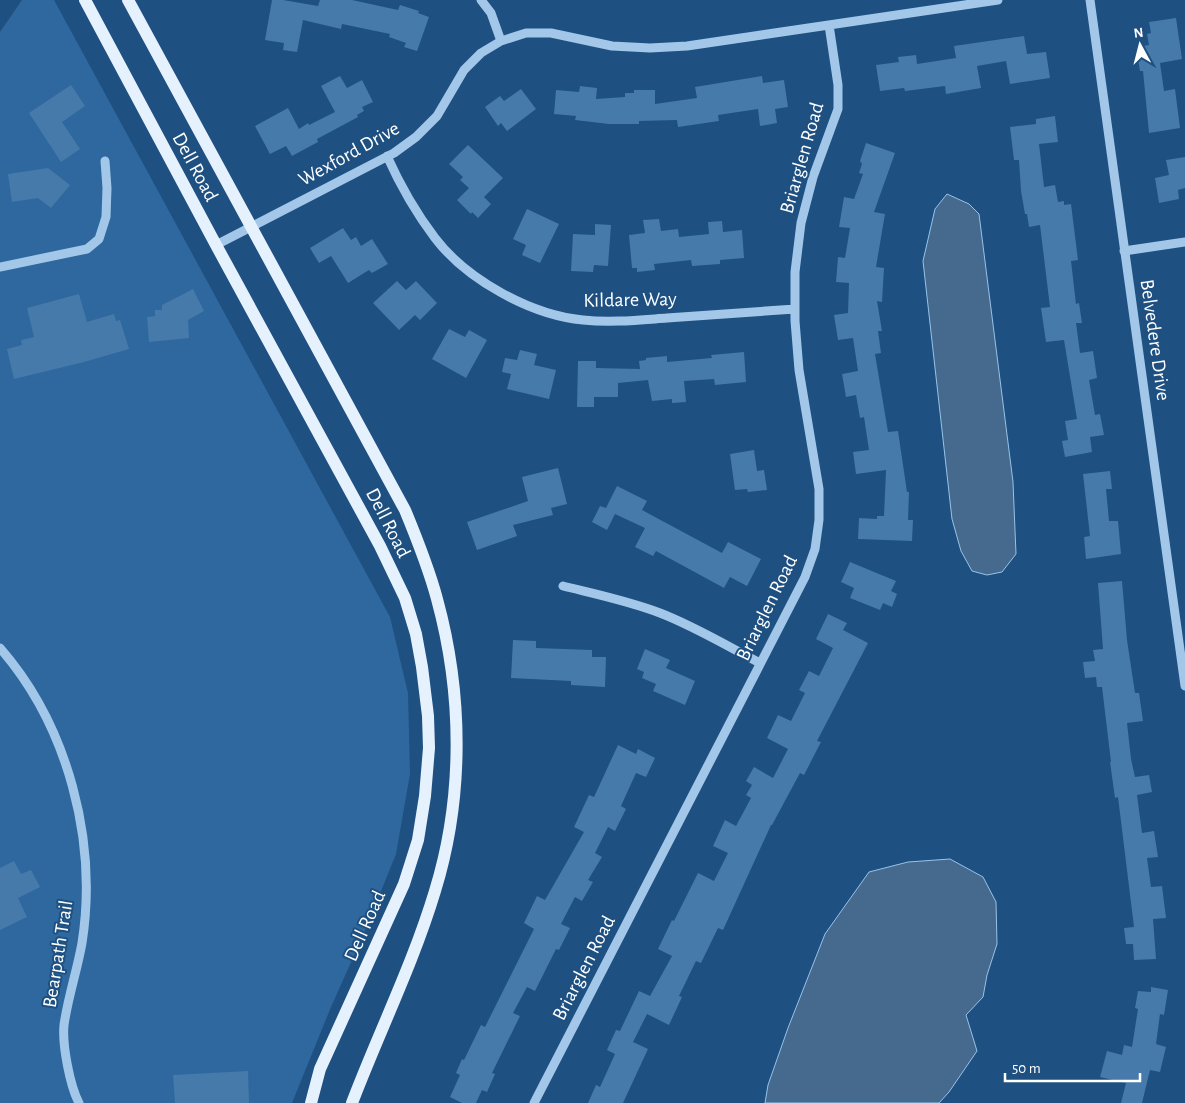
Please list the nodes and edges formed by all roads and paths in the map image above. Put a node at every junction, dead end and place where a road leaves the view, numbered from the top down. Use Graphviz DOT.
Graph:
graph roads {
  1 [pos="85,0"];
  2 [pos="128,0"];
  3 [pos="482,0"];
  4 [pos="998,0"];
  5 [pos="1090,0"];
  6 [pos="829,25"];
  7 [pos="501,41"];
  8 [pos="387,156"];
  9 [pos="105,161"];
  10 [pos="250,227"];
  11 [pos="1185,242"];
  12 [pos="216,245"];
  13 [pos="1124,251"];
  14 [pos="0,268"];
  15 [pos="795,309"];
  16 [pos="563,586"];
  17 [pos="0,648"];
  18 [pos="760,663"];
  19 [pos="1185,686"];
  20 [pos="79,1103"];
  21 [pos="311,1103"];
  22 [pos="352,1103"];
  23 [pos="534,1103"];
  1 -- 12 [label="main road, Dell Road"];
  2 -- 10 [label="main road, Dell Road"];
  3 -- 7 [label="street"];
  4 -- 6 [label="street, Wexford Drive"];
  5 -- 13 [label="street, Belvedere Drive"];
  6 -- 7 [label="street, Wexford Drive"];
  6 -- 15 [label="street, Briarglen Road"];
  7 -- 8 [label="street, Wexford Drive"];
  8 -- 10 [label="street, Wexford Drive"];
  8 -- 15 [label="street, Kildare Way"];
  9 -- 14 [label="street"];
  10 -- 12 [label="street, Wexford Drive"];
  10 -- 22 [label="main road, Dell Road"];
  11 -- 13 [label="street"];
  12 -- 21 [label="main road, Dell Road"];
  13 -- 19 [label="street, Belvedere Drive"];
  15 -- 18 [label="street, Briarglen Road"];
  16 -- 18 [label="street"];
  17 -- 20 [label="street, Bearpath Trail"];
  18 -- 23 [label="street, Briarglen Road"];
}
